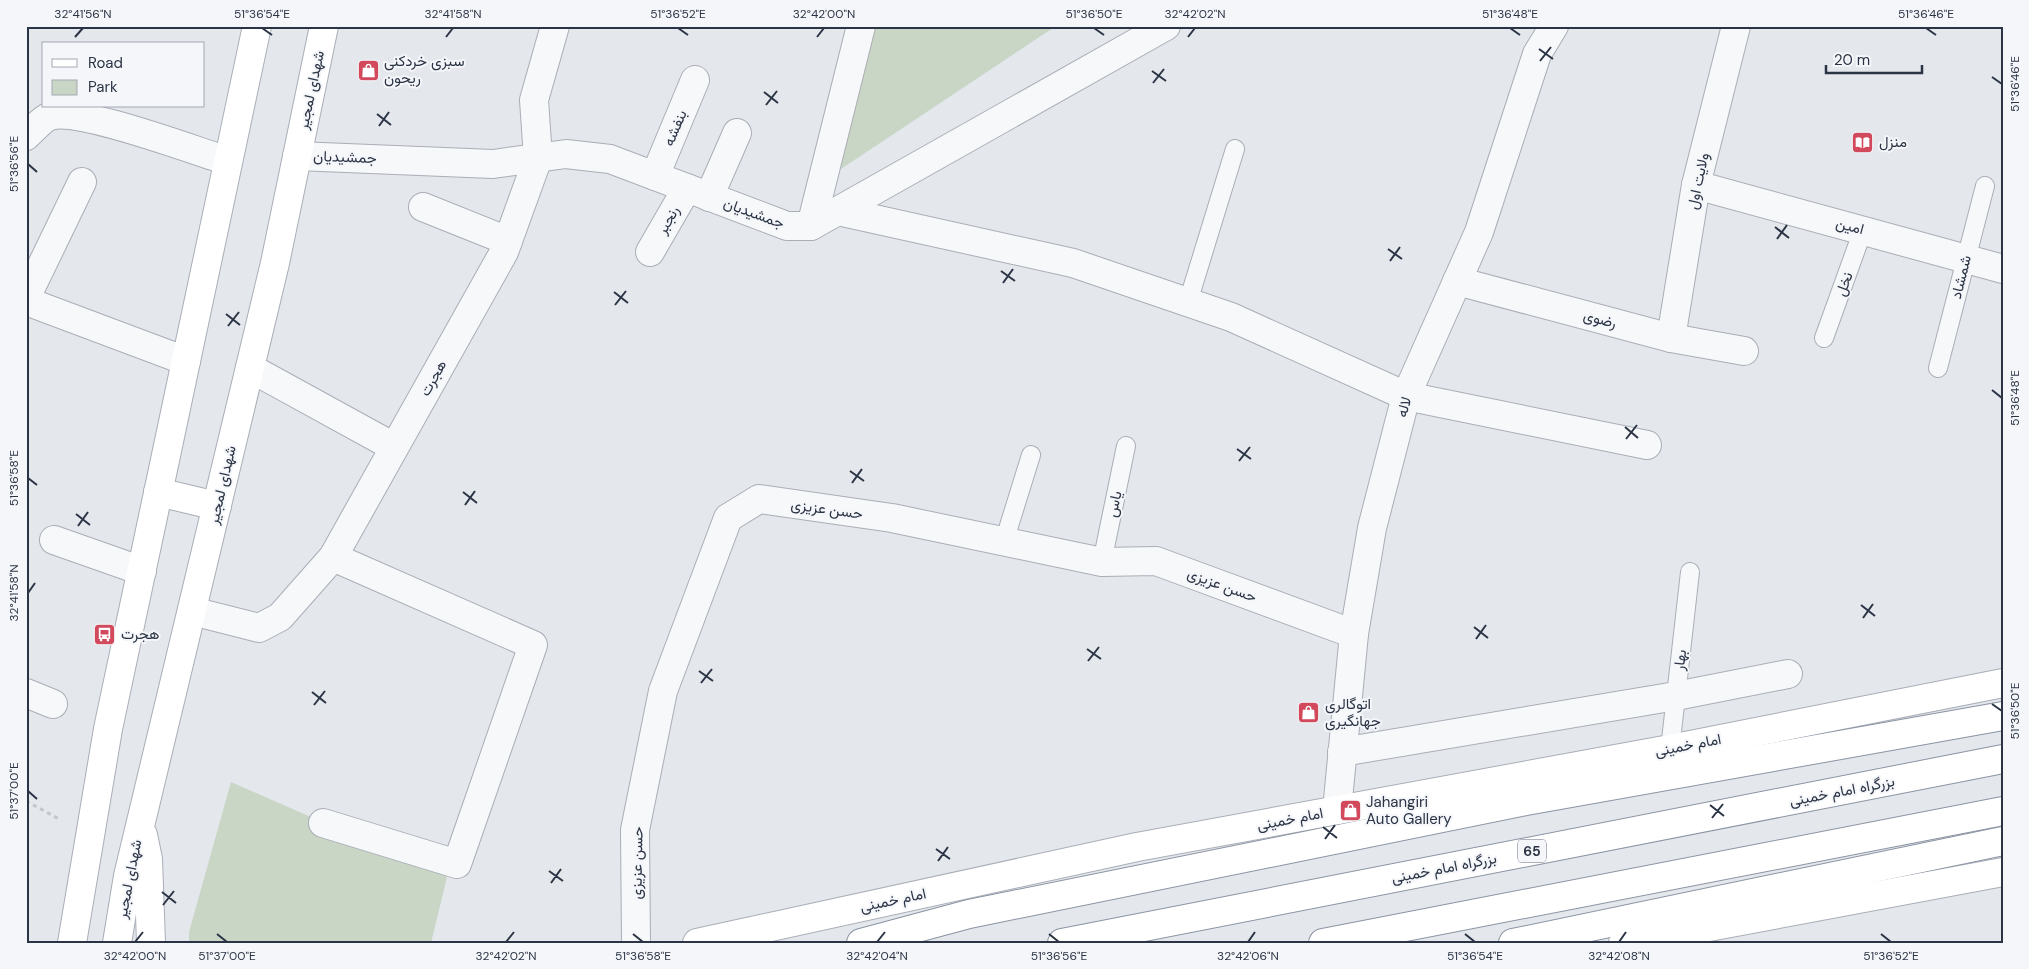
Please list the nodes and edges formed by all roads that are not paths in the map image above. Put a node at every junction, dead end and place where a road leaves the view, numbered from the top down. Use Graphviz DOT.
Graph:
graph roads {
  1 [pos="257,26"];
  2 [pos="324,26"];
  3 [pos="555,26"];
  4 [pos="861,26"];
  5 [pos="1166,26"];
  6 [pos="1736,26"];
  7 [pos="1546,27"];
  8 [pos="695,80"];
  9 [pos="737,133"];
  10 [pos="26,136"];
  11 [pos="1234,149"];
  12 [pos="297,156"];
  13 [pos="538,158"];
  14 [pos="228,162"];
  15 [pos="655,176"];
  16 [pos="82,182"];
  17 [pos="1696,185"];
  18 [pos="1985,186"];
  19 [pos="698,192"];
  20 [pos="423,207"];
  21 [pos="838,211"];
  22 [pos="811,226"];
  23 [pos="1863,230"];
  24 [pos="508,241"];
  25 [pos="650,252"];
  26 [pos="1966,259"];
  27 [pos="2003,269"];
  28 [pos="1457,281"];
  29 [pos="26,300"];
  30 [pos="1188,302"];
  31 [pos="1671,338"];
  32 [pos="1824,338"];
  33 [pos="1744,351"];
  34 [pos="186,361"];
  35 [pos="250,368"];
  36 [pos="1938,368"];
  37 [pos="1406,396"];
  38 [pos="1647,445"];
  39 [pos="394,446"];
  40 [pos="1126,446"];
  41 [pos="1032,455"];
  42 [pos="158,492"];
  43 [pos="217,506"];
  44 [pos="54,540"];
  45 [pos="1004,542"];
  46 [pos="333,558"];
  47 [pos="1102,562"];
  48 [pos="142,571"];
  49 [pos="1690,572"];
  50 [pos="192,611"];
  51 [pos="1354,634"];
  52 [pos="1788,674"];
  53 [pos="2003,683"];
  54 [pos="26,693"];
  55 [pos="1676,696"];
  56 [pos="53,704"];
  57 [pos="2003,716"];
  58 [pos="1670,748"];
  59 [pos="1342,752"];
  60 [pos="2003,759"];
  61 [pos="1337,810"];
  62 [pos="2003,811"];
  63 [pos="141,823"];
  64 [pos="323,823"];
  65 [pos="2003,841"];
  66 [pos="2003,872"];
  67 [pos="72,943"];
  68 [pos="117,943"];
  69 [pos="151,943"];
  70 [pos="636,943"];
  71 [pos="697,943"];
  72 [pos="861,943"];
  73 [pos="1062,943"];
  74 [pos="1323,943"];
  75 [pos="1513,943"];
  76 [pos="1623,943"];
  1 -- 14 [label="main road"];
  2 -- 12 [label="main road, شهدای لمجیر"];
  3 -- 13 [label="street, هجرت"];
  4 -- 22 [label="street"];
  5 -- 21 [label="street, جمشیدیان"];
  6 -- 17 [label="street, ولایت اول"];
  7 -- 28 [label="street, لاله"];
  8 -- 15 [label="street, بنفشه"];
  9 -- 19 [label="street, رنجبر"];
  10 -- 14 [label="street"];
  11 -- 30 [label="lane"];
  12 -- 13 [label="street, جمشیدیان"];
  12 -- 35 [label="main road, شهدای لمجیر"];
  13 -- 15 [label="street, جمشیدیان"];
  13 -- 24 [label="street, هجرت"];
  14 -- 34 [label="main road"];
  15 -- 19 [label="street, جمشیدیان"];
  16 -- 29 [label="street"];
  17 -- 23 [label="street, امین"];
  17 -- 31 [label="street, ولایت اول"];
  18 -- 26 [label="lane, شمشاد"];
  19 -- 22 [label="street, جمشیدیان"];
  19 -- 25 [label="street, رنجبر"];
  20 -- 24 [label="street"];
  21 -- 22 [label="street, جمشیدیان"];
  21 -- 30 [label="street"];
  23 -- 26 [label="street, امین"];
  23 -- 32 [label="lane, نخل"];
  24 -- 39 [label="street, هجرت"];
  26 -- 27 [label="street, امین"];
  26 -- 36 [label="lane, شمشاد"];
  28 -- 31 [label="street, رضوی"];
  28 -- 37 [label="street, لاله"];
  29 -- 34 [label="street"];
  30 -- 37 [label="street"];
  31 -- 33 [label="street, رضوی"];
  34 -- 42 [label="main road"];
  35 -- 39 [label="street"];
  35 -- 43 [label="main road, شهدای لمجیر"];
  37 -- 38 [label="street"];
  37 -- 51 [label="street, لاله"];
  39 -- 46 [label="street, هجرت"];
  40 -- 47 [label="lane, یاس"];
  41 -- 45 [label="lane"];
  42 -- 43 [label="main road"];
  42 -- 48 [label="main road"];
  43 -- 50 [label="main road, شهدای لمجیر"];
  44 -- 48 [label="street"];
  45 -- 47 [label="street, حسن عزیزی"];
  45 -- 70 [label="street, حسن عزیزی"];
  46 -- 50 [label="street, هجرت"];
  46 -- 64 [label="street"];
  47 -- 51 [label="street, حسن عزیزی"];
  48 -- 67 [label="main road"];
  49 -- 55 [label="lane, بهار"];
  50 -- 63 [label="main road, شهدای لمجیر"];
  51 -- 59 [label="street, لاله"];
  52 -- 55 [label="street"];
  53 -- 58 [label="main road, امام خمینی"];
  54 -- 56 [label="street"];
  55 -- 58 [label="lane, بهار"];
  55 -- 59 [label="street"];
  57 -- 72 [label="main road"];
  58 -- 61 [label="main road, امام خمینی"];
  59 -- 61 [label="street, لاله"];
  60 -- 73 [label="main road, بزرگراه امام خمینی / 65"];
  61 -- 71 [label="main road, امام خمینی"];
  62 -- 74 [label="main road"];
  63 -- 68 [label="main road, شهدای لمجیر"];
  63 -- 69 [label="main road"];
  65 -- 75 [label="main road"];
  66 -- 76 [label="main road"];
}
